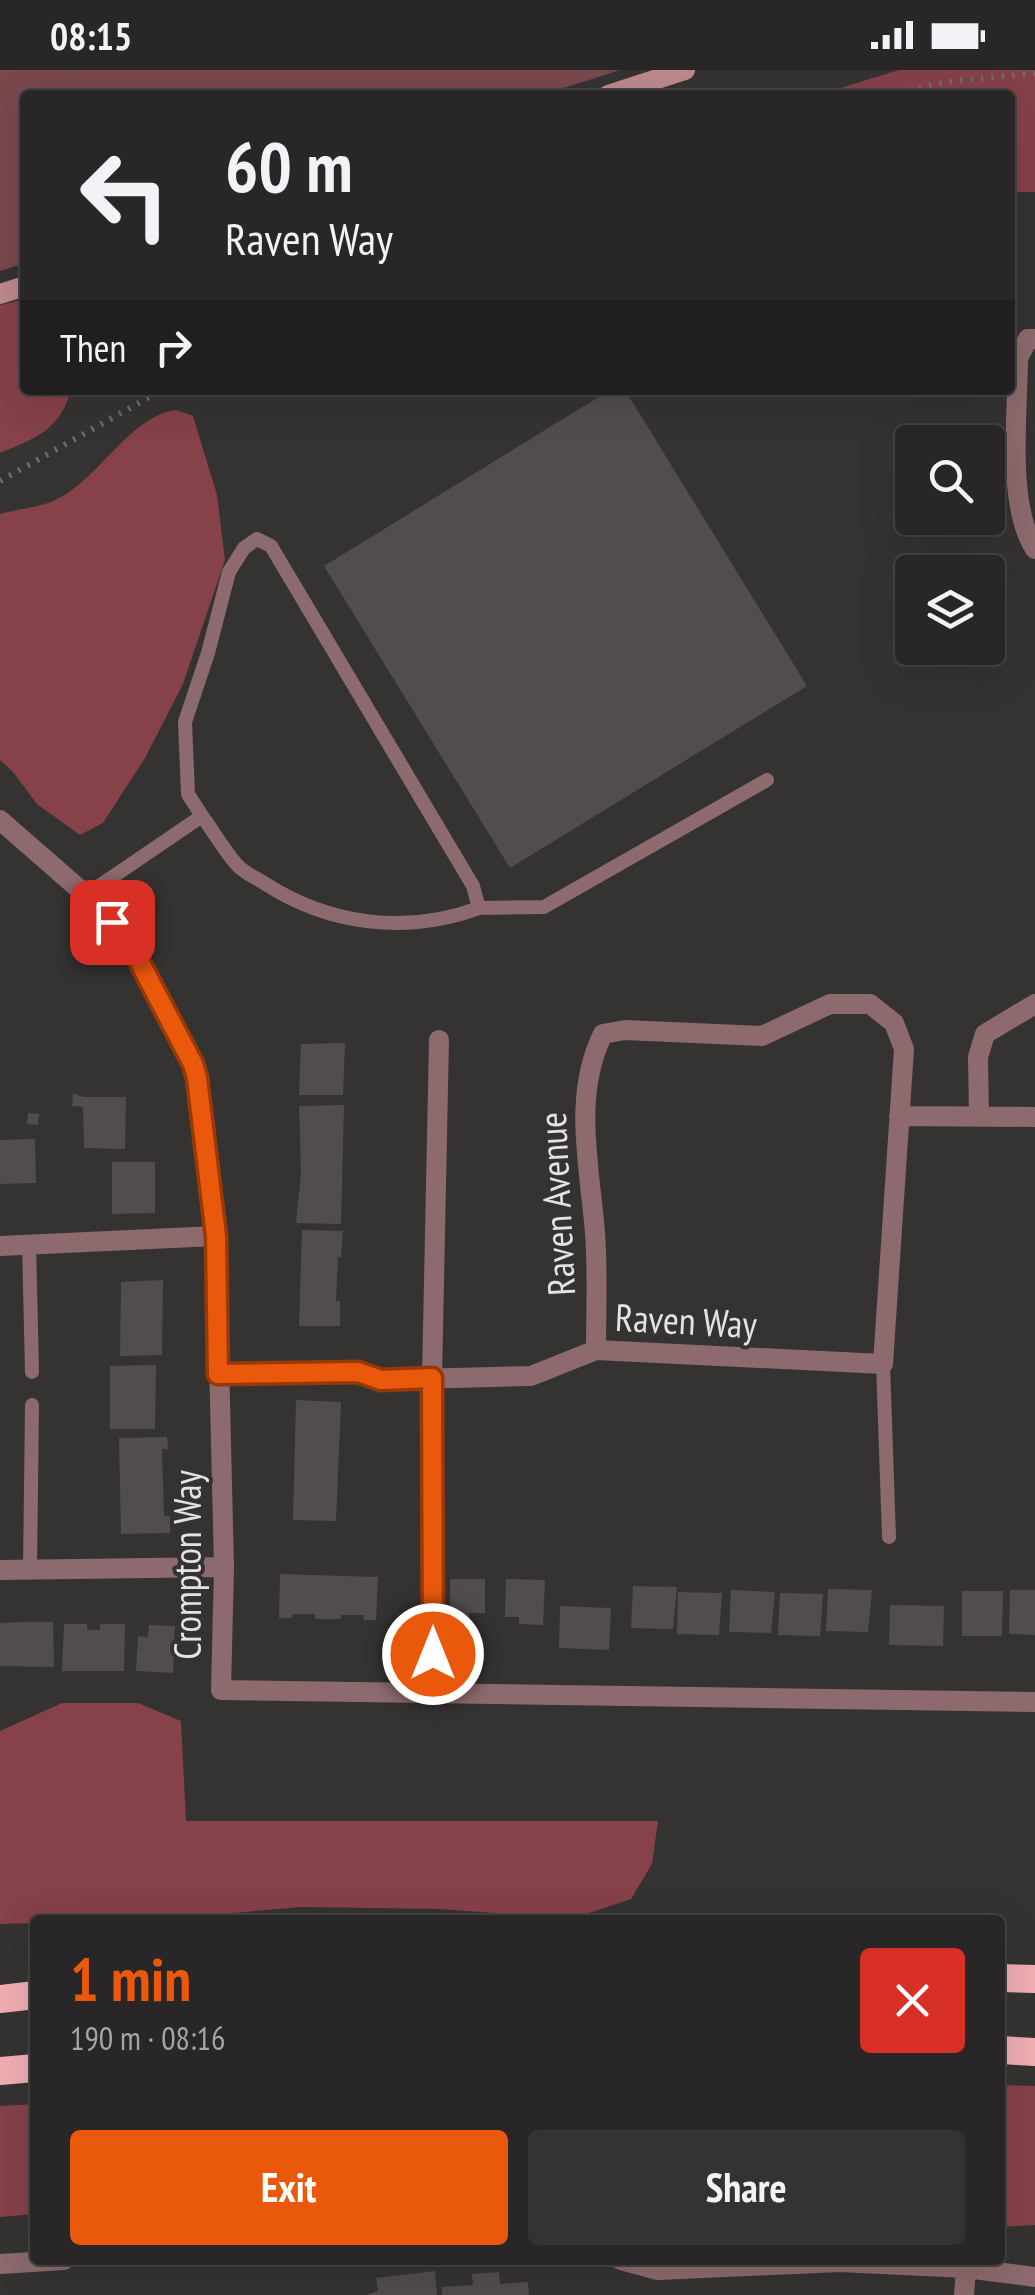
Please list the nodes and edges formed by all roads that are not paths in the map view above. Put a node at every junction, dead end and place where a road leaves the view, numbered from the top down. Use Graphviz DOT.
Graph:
graph roads {
  1 [pos="684,70"];
  2 [pos="623,90"];
  3 [pos="1035,339"];
  4 [pos="1035,550"];
  5 [pos="767,780"];
  6 [pos="202,816"];
  7 [pos="0,820"];
  8 [pos="86,894"];
  9 [pos="479,908"];
  10 [pos="1035,1004"];
  11 [pos="439,1040"];
  12 [pos="899,1116"];
  13 [pos="979,1117"];
  14 [pos="1035,1117"];
  15 [pos="216,1236"];
  16 [pos="29,1244"];
  17 [pos="0,1246"];
  18 [pos="596,1350"];
  19 [pos="883,1364"];
  20 [pos="32,1372"];
  21 [pos="218,1374"];
  22 [pos="432,1378"];
  23 [pos="32,1405"];
  24 [pos="889,1537"];
  25 [pos="224,1567"];
  26 [pos="0,1570"];
  27 [pos="30,1570"];
  28 [pos="433,1694"];
  29 [pos="1035,1702"];
  30 [pos="1005,1978"];
  31 [pos="1035,1980"];
  32 [pos="30,1996"];
  33 [pos="0,1999"];
  34 [pos="1005,2050"];
  35 [pos="1035,2052"];
  36 [pos="30,2068"];
  37 [pos="0,2071"];
  38 [pos="30,2262"];
  39 [pos="0,2264"];
  40 [pos="640,2265"];
  41 [pos="771,2265"];
  42 [pos="902,2265"];
  43 [pos="966,2268"];
  44 [pos="1035,2277"];
  45 [pos="964,2295"];
  1 -- 2 [label="main road"];
  3 -- 4 [label="street"];
  5 -- 9 [label="lane"];
  6 -- 8 [label="lane"];
  6 -- 9 [label="lane"];
  6 -- 9 [label="lane"];
  7 -- 8 [label="street, Crompton Way"];
  8 -- 15 [label="street, Crompton Way"];
  10 -- 13 [label="street"];
  11 -- 22 [label="street"];
  12 -- 13 [label="street"];
  12 -- 18 [label="street, Raven Avenue"];
  12 -- 19 [label="street"];
  13 -- 14 [label="street"];
  15 -- 16 [label="street"];
  15 -- 21 [label="street, Crompton Way"];
  16 -- 17 [label="street"];
  16 -- 20 [label="lane"];
  18 -- 19 [label="street, Raven Way"];
  18 -- 22 [label="street, Raven Way"];
  19 -- 24 [label="lane"];
  21 -- 22 [label="street, Raven Way"];
  21 -- 25 [label="street, Crompton Way"];
  22 -- 28 [label="street"];
  23 -- 27 [label="lane"];
  25 -- 27 [label="street"];
  25 -- 28 [label="street, Crompton Way"];
  26 -- 27 [label="street"];
  28 -- 29 [label="street, Crompton Way"];
  30 -- 31 [label="highway"];
  32 -- 33 [label="highway"];
  34 -- 35 [label="highway"];
  36 -- 37 [label="highway"];
  38 -- 39 [label="street"];
  40 -- 41 [label="street"];
  42 -- 43 [label="street"];
  43 -- 44 [label="street"];
  43 -- 45 [label="street"];
}
